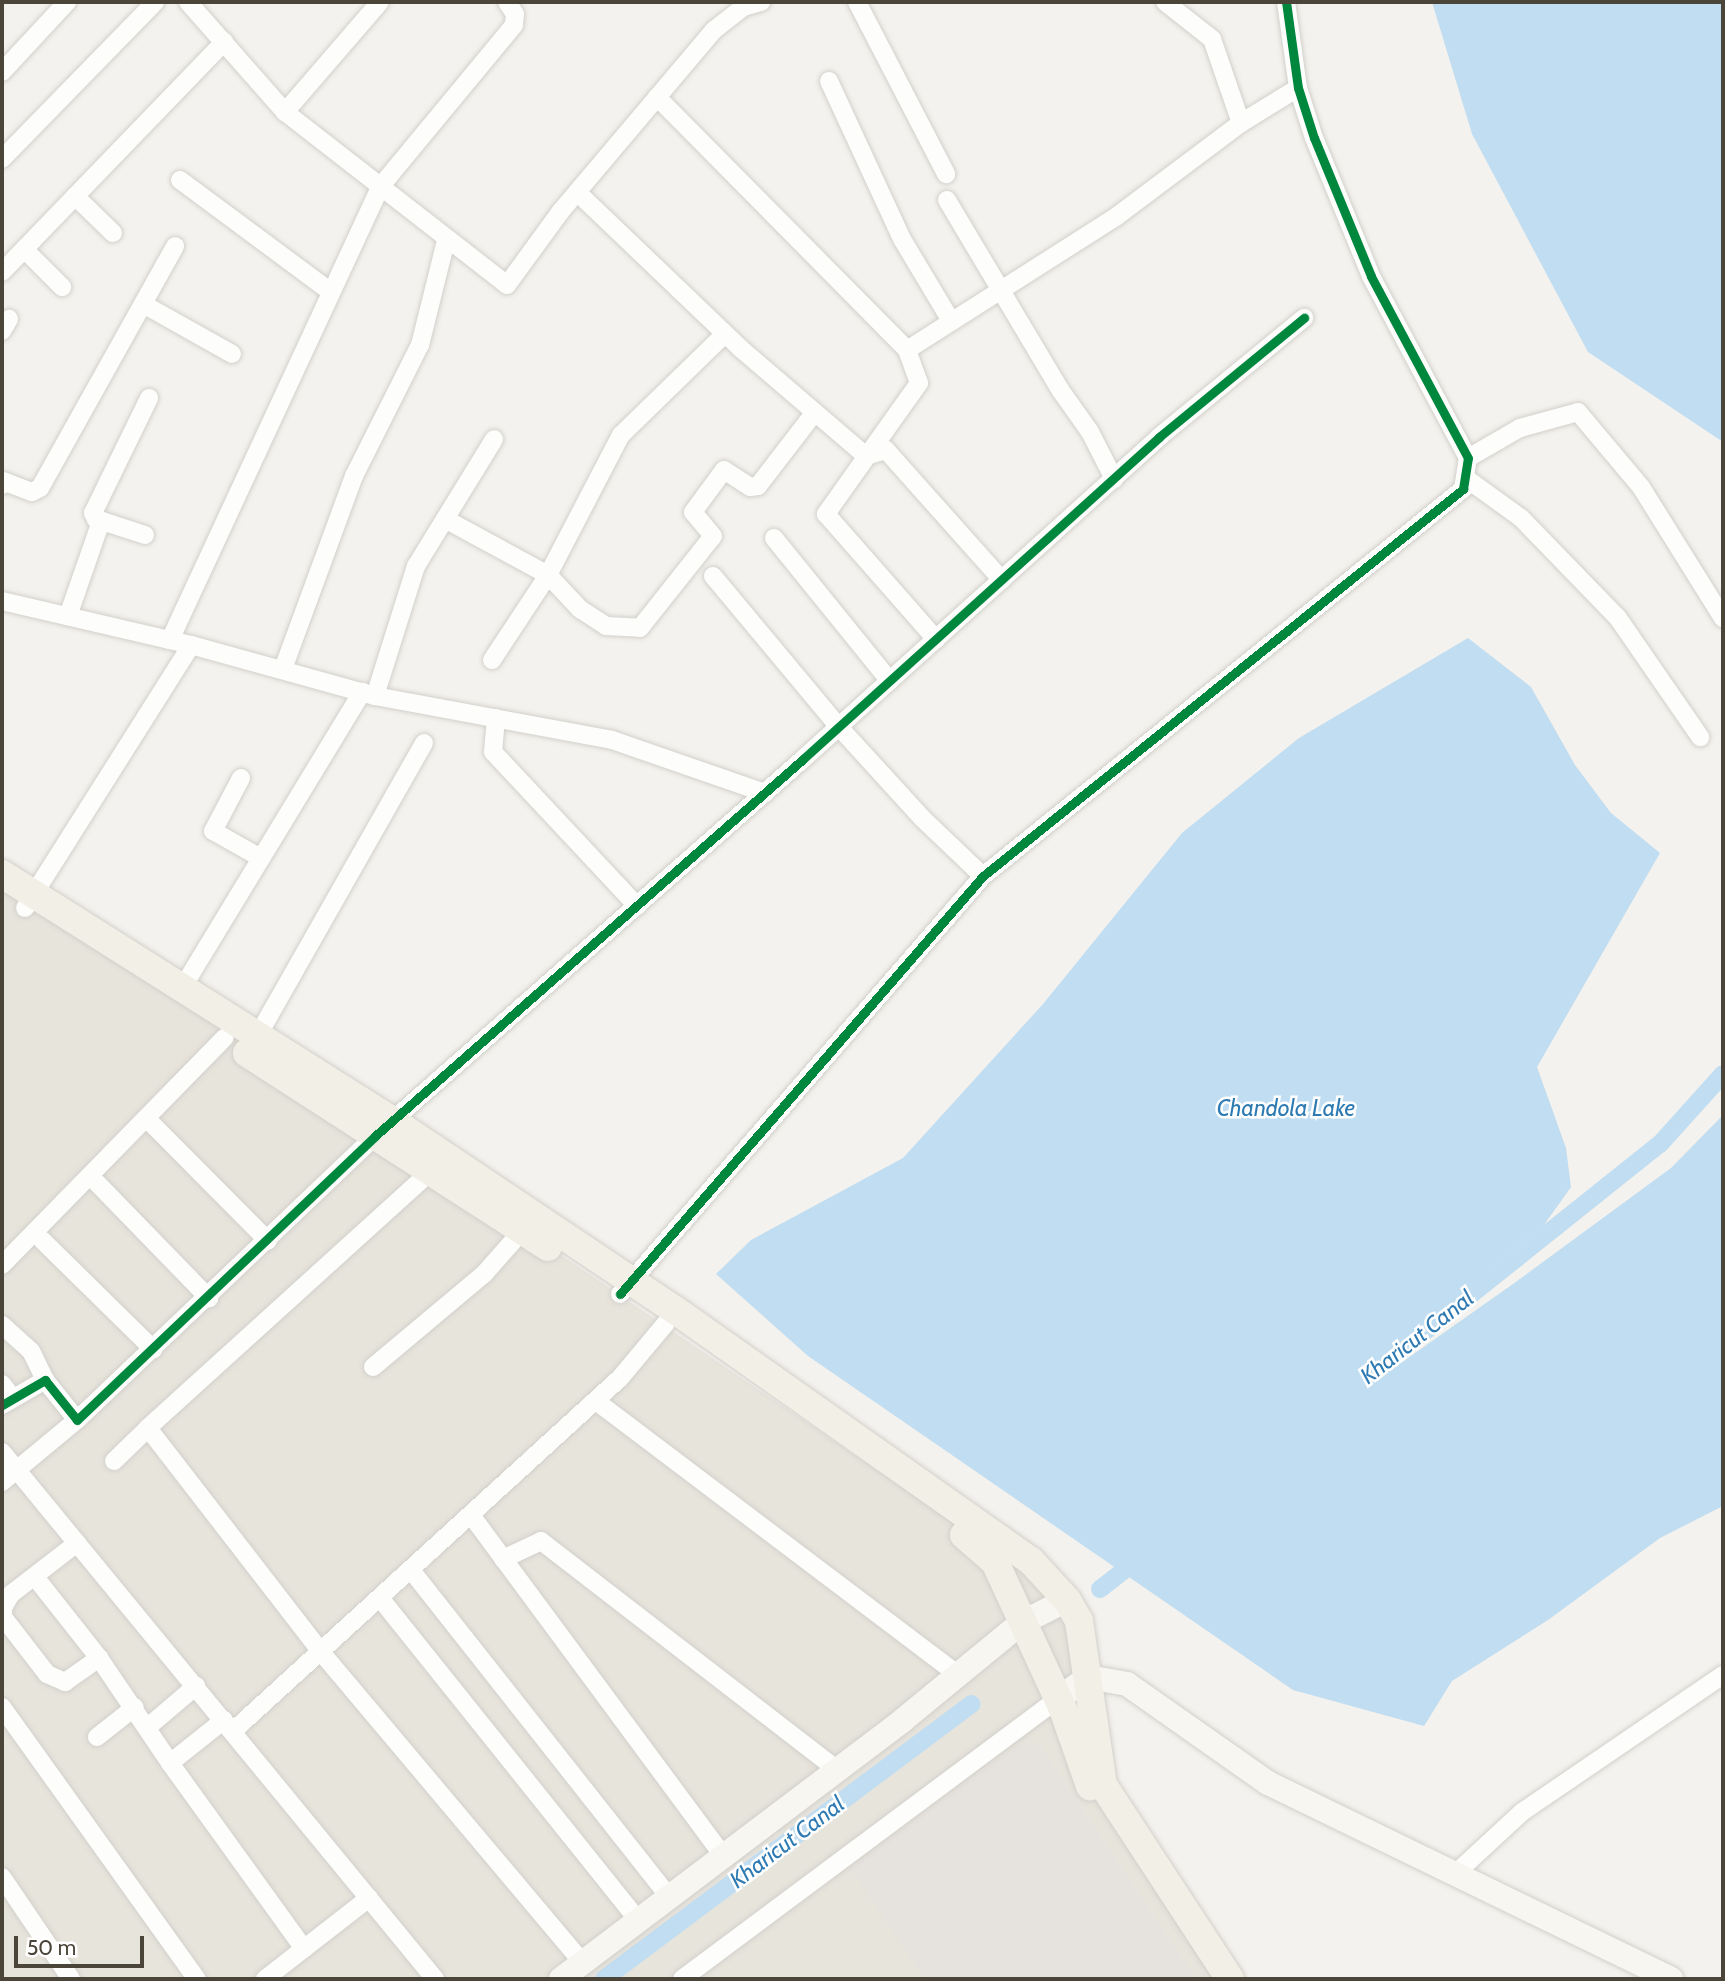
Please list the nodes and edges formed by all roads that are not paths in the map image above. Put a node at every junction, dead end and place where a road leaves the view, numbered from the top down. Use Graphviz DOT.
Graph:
graph roads {
  1 [pos="67,2"];
  2 [pos="155,2"];
  3 [pos="188,2"];
  4 [pos="380,2"];
  5 [pos="507,2"];
  6 [pos="761,2"];
  7 [pos="857,2"];
  8 [pos="1165,2"];
  9 [pos="1286,2"];
  10 [pos="224,42"];
  11 [pos="2,72"];
  12 [pos="829,81"];
  13 [pos="1298,88"];
  14 [pos="657,97"];
  15 [pos="285,112"];
  16 [pos="1241,123"];
  17 [pos="2,159"];
  18 [pos="946,174"];
  19 [pos="180,180"];
  20 [pos="380,187"];
  21 [pos="577,192"];
  22 [pos="75,196"];
  23 [pos="947,200"];
  24 [pos="113,233"];
  25 [pos="446,241"];
  26 [pos="175,246"];
  27 [pos="24,249"];
  28 [pos="2,272"];
  29 [pos="62,287"];
  30 [pos="1003,288"];
  31 [pos="331,292"];
  32 [pos="143,303"];
  33 [pos="1304,318"];
  34 [pos="951,321"];
  35 [pos="725,334"];
  36 [pos="907,350"];
  37 [pos="232,354"];
  38 [pos="149,398"];
  39 [pos="815,412"];
  40 [pos="494,439"];
  41 [pos="866,456"];
  42 [pos="1468,458"];
  43 [pos="1114,479"];
  44 [pos="1468,479"];
  45 [pos="2,485"];
  46 [pos="445,519"];
  47 [pos="101,521"];
  48 [pos="145,535"];
  49 [pos="774,538"];
  50 [pos="548,575"];
  51 [pos="713,576"];
  52 [pos="1002,580"];
  53 [pos="2,601"];
  54 [pos="68,616"];
  55 [pos="1723,618"];
  56 [pos="936,639"];
  57 [pos="170,640"];
  58 [pos="191,645"];
  59 [pos="492,660"];
  60 [pos="283,669"];
  61 [pos="890,681"];
  62 [pos="368,694"];
  63 [pos="496,718"];
  64 [pos="839,727"];
  65 [pos="1700,737"];
  66 [pos="424,743"];
  67 [pos="241,778"];
  68 [pos="765,793"];
  69 [pos="261,858"];
  70 [pos="2,874"];
  71 [pos="983,876"];
  72 [pos="20,899"];
  73 [pos="637,906"];
  74 [pos="181,990"];
  75 [pos="257,1037"];
  76 [pos="224,1038"];
  77 [pos="153,1125"];
  78 [pos="384,1129"];
  79 [pos="430,1172"];
  80 [pos="97,1183"];
  81 [pos="522,1231"];
  82 [pos="42,1240"];
  83 [pos="268,1241"];
  84 [pos="2,1265"];
  85 [pos="626,1287"];
  86 [pos="209,1298"];
  87 [pos="666,1323"];
  88 [pos="2,1325"];
  89 [pos="153,1349"];
  90 [pos="373,1367"];
  91 [pos="45,1380"];
  92 [pos="6,1396"];
  93 [pos="596,1401"];
  94 [pos="77,1420"];
  95 [pos="148,1428"];
  96 [pos="2,1451"];
  97 [pos="114,1461"];
  98 [pos="17,1470"];
  99 [pos="2,1482"];
  100 [pos="471,1515"];
  101 [pos="77,1544"];
  102 [pos="503,1559"];
  103 [pos="411,1570"];
  104 [pos="35,1577"];
  105 [pos="380,1598"];
  106 [pos="1067,1600"];
  107 [pos="1021,1623"];
  108 [pos="321,1652"];
  109 [pos="99,1658"];
  110 [pos="958,1675"];
  111 [pos="1723,1675"];
  112 [pos="1088,1677"];
  113 [pos="196,1686"];
  114 [pos="1058,1699"];
  115 [pos="2,1707"];
  116 [pos="135,1707"];
  117 [pos="149,1726"];
  118 [pos="228,1726"];
  119 [pos="97,1737"];
  120 [pos="170,1763"];
  121 [pos="837,1770"];
  122 [pos="723,1856"];
  123 [pos="1455,1874"];
  124 [pos="2,1877"];
  125 [pos="669,1897"];
  126 [pos="369,1898"];
  127 [pos="638,1920"];
  128 [pos="304,1948"];
  129 [pos="583,1963"];
  130 [pos="71,1979"];
  131 [pos="197,1979"];
  132 [pos="265,1979"];
  133 [pos="435,1979"];
  134 [pos="561,1979"];
  135 [pos="682,1979"];
  136 [pos="1215,1979"];
  137 [pos="1230,1979"];
  138 [pos="1671,1979"];
  1 -- 11 [label="street"];
  2 -- 17 [label="street"];
  3 -- 10 [label="street"];
  4 -- 15 [label="street"];
  5 -- 20 [label="street"];
  6 -- 14 [label="street"];
  7 -- 18 [label="street"];
  8 -- 16 [label="street"];
  9 -- 13 [label="street"];
  10 -- 15 [label="street"];
  10 -- 22 [label="street"];
  12 -- 34 [label="street"];
  13 -- 16 [label="street"];
  13 -- 42 [label="street"];
  14 -- 21 [label="street"];
  14 -- 36 [label="street"];
  15 -- 20 [label="street"];
  16 -- 30 [label="street"];
  19 -- 31 [label="street"];
  20 -- 25 [label="street"];
  20 -- 31 [label="street"];
  21 -- 25 [label="street"];
  21 -- 35 [label="street"];
  22 -- 24 [label="street"];
  22 -- 27 [label="street"];
  23 -- 30 [label="street"];
  25 -- 60 [label="street"];
  26 -- 32 [label="street"];
  27 -- 28 [label="street"];
  27 -- 29 [label="street"];
  30 -- 34 [label="street"];
  30 -- 43 [label="street"];
  31 -- 57 [label="street"];
  32 -- 37 [label="street"];
  32 -- 45 [label="street"];
  33 -- 43 [label="street"];
  34 -- 36 [label="street"];
  35 -- 39 [label="street"];
  35 -- 50 [label="street"];
  36 -- 41 [label="street"];
  38 -- 47 [label="street"];
  39 -- 41 [label="street"];
  39 -- 50 [label="street"];
  40 -- 46 [label="street"];
  41 -- 52 [label="street"];
  41 -- 56 [label="street"];
  42 -- 44 [label="street"];
  42 -- 55 [label="street"];
  43 -- 52 [label="street"];
  44 -- 65 [label="street"];
  44 -- 71 [label="street"];
  46 -- 50 [label="street"];
  46 -- 62 [label="street"];
  47 -- 48 [label="street"];
  47 -- 54 [label="street"];
  49 -- 61 [label="street"];
  50 -- 59 [label="street"];
  51 -- 64 [label="street"];
  52 -- 56 [label="street"];
  53 -- 54 [label="street"];
  54 -- 57 [label="street"];
  56 -- 61 [label="street"];
  57 -- 58 [label="street"];
  58 -- 60 [label="street"];
  58 -- 72 [label="street"];
  60 -- 62 [label="street"];
  61 -- 64 [label="street"];
  62 -- 63 [label="street"];
  62 -- 69 [label="street"];
  63 -- 68 [label="street"];
  63 -- 73 [label="street"];
  64 -- 68 [label="street"];
  64 -- 71 [label="street"];
  66 -- 75 [label="street"];
  67 -- 69 [label="street"];
  68 -- 73 [label="street"];
  69 -- 74 [label="street"];
  70 -- 72 [label="main road"];
  71 -- 85 [label="street"];
  72 -- 74 [label="main road"];
  72 -- 76 [label="main road"];
  73 -- 78 [label="street"];
  74 -- 75 [label="main road"];
  75 -- 78 [label="main road"];
  76 -- 78 [label="main road"];
  76 -- 84 [label="street"];
  77 -- 83 [label="street"];
  78 -- 79 [label="main road"];
  78 -- 83 [label="street"];
  78 -- 85 [label="main road"];
  79 -- 81 [label="main road"];
  79 -- 95 [label="street"];
  80 -- 86 [label="street"];
  81 -- 85 [label="main road"];
  81 -- 90 [label="street"];
  82 -- 89 [label="street"];
  83 -- 86 [label="street"];
  85 -- 87 [label="main road"];
  85 -- 106 [label="main road"];
  86 -- 89 [label="street"];
  87 -- 93 [label="street"];
  87 -- 107 [label="main road"];
  88 -- 91 [label="street"];
  89 -- 94 [label="street"];
  91 -- 92 [label="street"];
  91 -- 94 [label="street"];
  93 -- 100 [label="street"];
  93 -- 110 [label="street"];
  94 -- 98 [label="street"];
  95 -- 97 [label="street"];
  95 -- 108 [label="street"];
  96 -- 98 [label="street"];
  98 -- 99 [label="street"];
  98 -- 101 [label="street"];
  100 -- 102 [label="street"];
  100 -- 103 [label="street"];
  101 -- 104 [label="street"];
  101 -- 113 [label="street"];
  102 -- 121 [label="street"];
  102 -- 122 [label="street"];
  103 -- 105 [label="street"];
  103 -- 125 [label="street"];
  104 -- 109 [label="street"];
  104 -- 109 [label="street"];
  105 -- 108 [label="street"];
  105 -- 127 [label="street"];
  106 -- 107 [label="street"];
  106 -- 112 [label="main road"];
  107 -- 110 [label="street"];
  107 -- 114 [label="main road"];
  108 -- 118 [label="street"];
  108 -- 129 [label="street"];
  109 -- 116 [label="street"];
  110 -- 121 [label="street"];
  111 -- 123 [label="street"];
  112 -- 114 [label="street"];
  112 -- 123 [label="street"];
  112 -- 137 [label="main road"];
  113 -- 117 [label="street"];
  113 -- 118 [label="street"];
  114 -- 135 [label="street"];
  114 -- 136 [label="main road"];
  115 -- 131 [label="street"];
  116 -- 117 [label="street"];
  116 -- 119 [label="street"];
  117 -- 120 [label="street"];
  118 -- 120 [label="street"];
  118 -- 126 [label="street"];
  120 -- 128 [label="street"];
  121 -- 122 [label="street"];
  122 -- 125 [label="street"];
  123 -- 138 [label="street"];
  124 -- 130 [label="street"];
  125 -- 127 [label="street"];
  126 -- 128 [label="street"];
  126 -- 133 [label="street"];
  127 -- 129 [label="street"];
  128 -- 132 [label="street"];
  129 -- 134 [label="street"];
}
